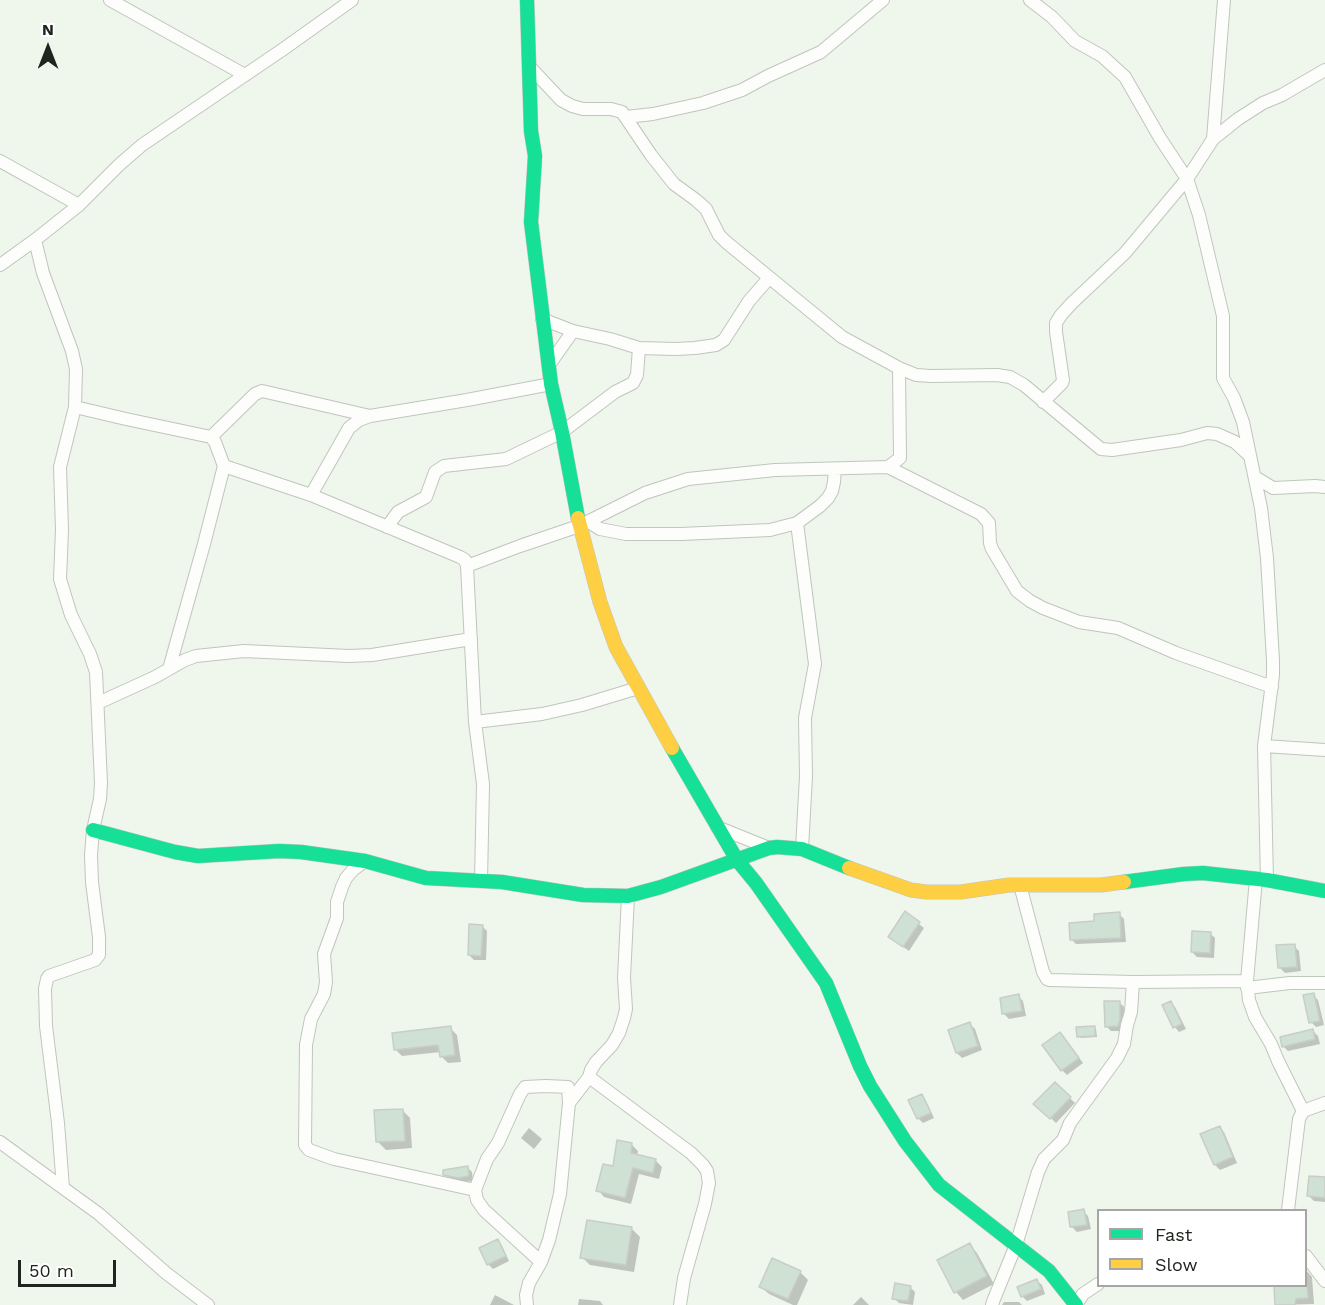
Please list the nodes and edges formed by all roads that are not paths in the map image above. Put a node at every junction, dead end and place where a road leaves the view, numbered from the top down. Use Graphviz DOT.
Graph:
graph roads {
  1 [pos="110,0"];
  2 [pos="352,0"];
  3 [pos="526,0"];
  4 [pos="883,0"];
  5 [pos="1030,0"];
  6 [pos="1224,0"];
  7 [pos="529,66"];
  8 [pos="1325,70"];
  9 [pos="244,75"];
  10 [pos="626,117"];
  11 [pos="1213,139"];
  12 [pos="0,161"];
  13 [pos="1186,179"];
  14 [pos="79,205"];
  15 [pos="35,240"];
  16 [pos="0,265"];
  17 [pos="768,278"];
  18 [pos="542,319"];
  19 [pos="573,331"];
  20 [pos="639,348"];
  21 [pos="549,365"];
  22 [pos="899,368"];
  23 [pos="551,384"];
  24 [pos="1043,402"];
  25 [pos="75,407"];
  26 [pos="370,416"];
  27 [pos="562,432"];
  28 [pos="211,437"];
  29 [pos="1249,455"];
  30 [pos="224,466"];
  31 [pos="888,467"];
  32 [pos="835,469"];
  33 [pos="1254,477"];
  34 [pos="1325,487"];
  35 [pos="1273,488"];
  36 [pos="310,495"];
  37 [pos="1261,508"];
  38 [pos="796,523"];
  39 [pos="584,524"];
  40 [pos="387,527"];
  41 [pos="467,566"];
  42 [pos="471,639"];
  43 [pos="169,669"];
  44 [pos="1272,687"];
  45 [pos="638,688"];
  46 [pos="98,704"];
  47 [pos="475,722"];
  48 [pos="1264,746"];
  49 [pos="1325,750"];
  50 [pos="717,827"];
  51 [pos="93,830"];
  52 [pos="769,848"];
  53 [pos="802,849"];
  54 [pos="737,860"];
  55 [pos="365,861"];
  56 [pos="481,880"];
  57 [pos="1261,880"];
  58 [pos="1020,885"];
  59 [pos="1323,893"];
  60 [pos="628,896"];
  61 [pos="1133,982"];
  62 [pos="1325,983"];
  63 [pos="1247,984"];
  64 [pos="589,1077"];
  65 [pos="569,1103"];
  66 [pos="1325,1103"];
  67 [pos="1303,1111"];
  68 [pos="0,1142"];
  69 [pos="63,1188"];
  70 [pos="475,1190"];
  71 [pos="1288,1209"];
  72 [pos="1017,1245"];
  73 [pos="1307,1258"];
  74 [pos="541,1262"];
  75 [pos="1325,1281"];
  76 [pos="1097,1285"];
  77 [pos="208,1305"];
  78 [pos="526,1305"];
  79 [pos="680,1305"];
  80 [pos="992,1305"];
  81 [pos="1076,1305"];
  1 -- 9 [label="street"];
  2 -- 9 [label="street"];
  3 -- 7 [label="street"];
  4 -- 10 [label="street"];
  5 -- 13 [label="street"];
  6 -- 11 [label="street"];
  7 -- 10 [label="street"];
  7 -- 18 [label="street"];
  8 -- 11 [label="street"];
  9 -- 14 [label="street"];
  10 -- 17 [label="street"];
  11 -- 13 [label="street"];
  12 -- 14 [label="street"];
  13 -- 24 [label="street"];
  13 -- 29 [label="street"];
  14 -- 15 [label="street"];
  15 -- 16 [label="street"];
  15 -- 25 [label="street"];
  17 -- 20 [label="street"];
  17 -- 22 [label="street"];
  18 -- 19 [label="street"];
  18 -- 21 [label="street"];
  19 -- 20 [label="street"];
  19 -- 21 [label="street"];
  20 -- 27 [label="street"];
  21 -- 23 [label="street"];
  22 -- 24 [label="street"];
  22 -- 31 [label="street"];
  23 -- 26 [label="street"];
  23 -- 27 [label="street"];
  24 -- 29 [label="street"];
  25 -- 28 [label="street"];
  25 -- 46 [label="street"];
  26 -- 28 [label="street"];
  26 -- 36 [label="street"];
  27 -- 39 [label="street"];
  27 -- 40 [label="street"];
  28 -- 30 [label="street"];
  29 -- 33 [label="street"];
  30 -- 36 [label="street"];
  30 -- 43 [label="street"];
  31 -- 32 [label="street"];
  31 -- 44 [label="street"];
  32 -- 38 [label="street"];
  32 -- 39 [label="street"];
  33 -- 35 [label="street"];
  33 -- 37 [label="street"];
  34 -- 35 [label="street"];
  35 -- 37 [label="street"];
  36 -- 40 [label="street"];
  37 -- 44 [label="street"];
  38 -- 39 [label="street"];
  38 -- 53 [label="street"];
  39 -- 41 [label="street"];
  39 -- 45 [label="street"];
  40 -- 41 [label="street"];
  41 -- 42 [label="street"];
  42 -- 43 [label="street"];
  42 -- 47 [label="street"];
  43 -- 46 [label="street"];
  44 -- 48 [label="street"];
  45 -- 47 [label="street"];
  45 -- 50 [label="street"];
  46 -- 51 [label="street"];
  47 -- 56 [label="street"];
  48 -- 49 [label="street"];
  48 -- 57 [label="street"];
  50 -- 52 [label="street"];
  50 -- 54 [label="street"];
  51 -- 55 [label="street"];
  51 -- 69 [label="street"];
  52 -- 53 [label="street"];
  52 -- 54 [label="street"];
  53 -- 58 [label="street"];
  54 -- 60 [label="street"];
  54 -- 72 [label="street"];
  55 -- 56 [label="street"];
  55 -- 70 [label="street"];
  56 -- 60 [label="street"];
  57 -- 58 [label="street"];
  57 -- 59 [label="street"];
  57 -- 63 [label="street"];
  58 -- 61 [label="street"];
  60 -- 64 [label="street"];
  61 -- 63 [label="street"];
  61 -- 72 [label="street"];
  62 -- 63 [label="street"];
  63 -- 67 [label="street"];
  64 -- 65 [label="street"];
  64 -- 79 [label="street"];
  65 -- 70 [label="street"];
  65 -- 74 [label="street"];
  66 -- 67 [label="street"];
  67 -- 71 [label="street"];
  68 -- 69 [label="street"];
  69 -- 77 [label="street"];
  70 -- 74 [label="street"];
  72 -- 80 [label="street"];
  72 -- 81 [label="street"];
  73 -- 75 [label="street"];
  74 -- 78 [label="street"];
  76 -- 81 [label="street"];
}
